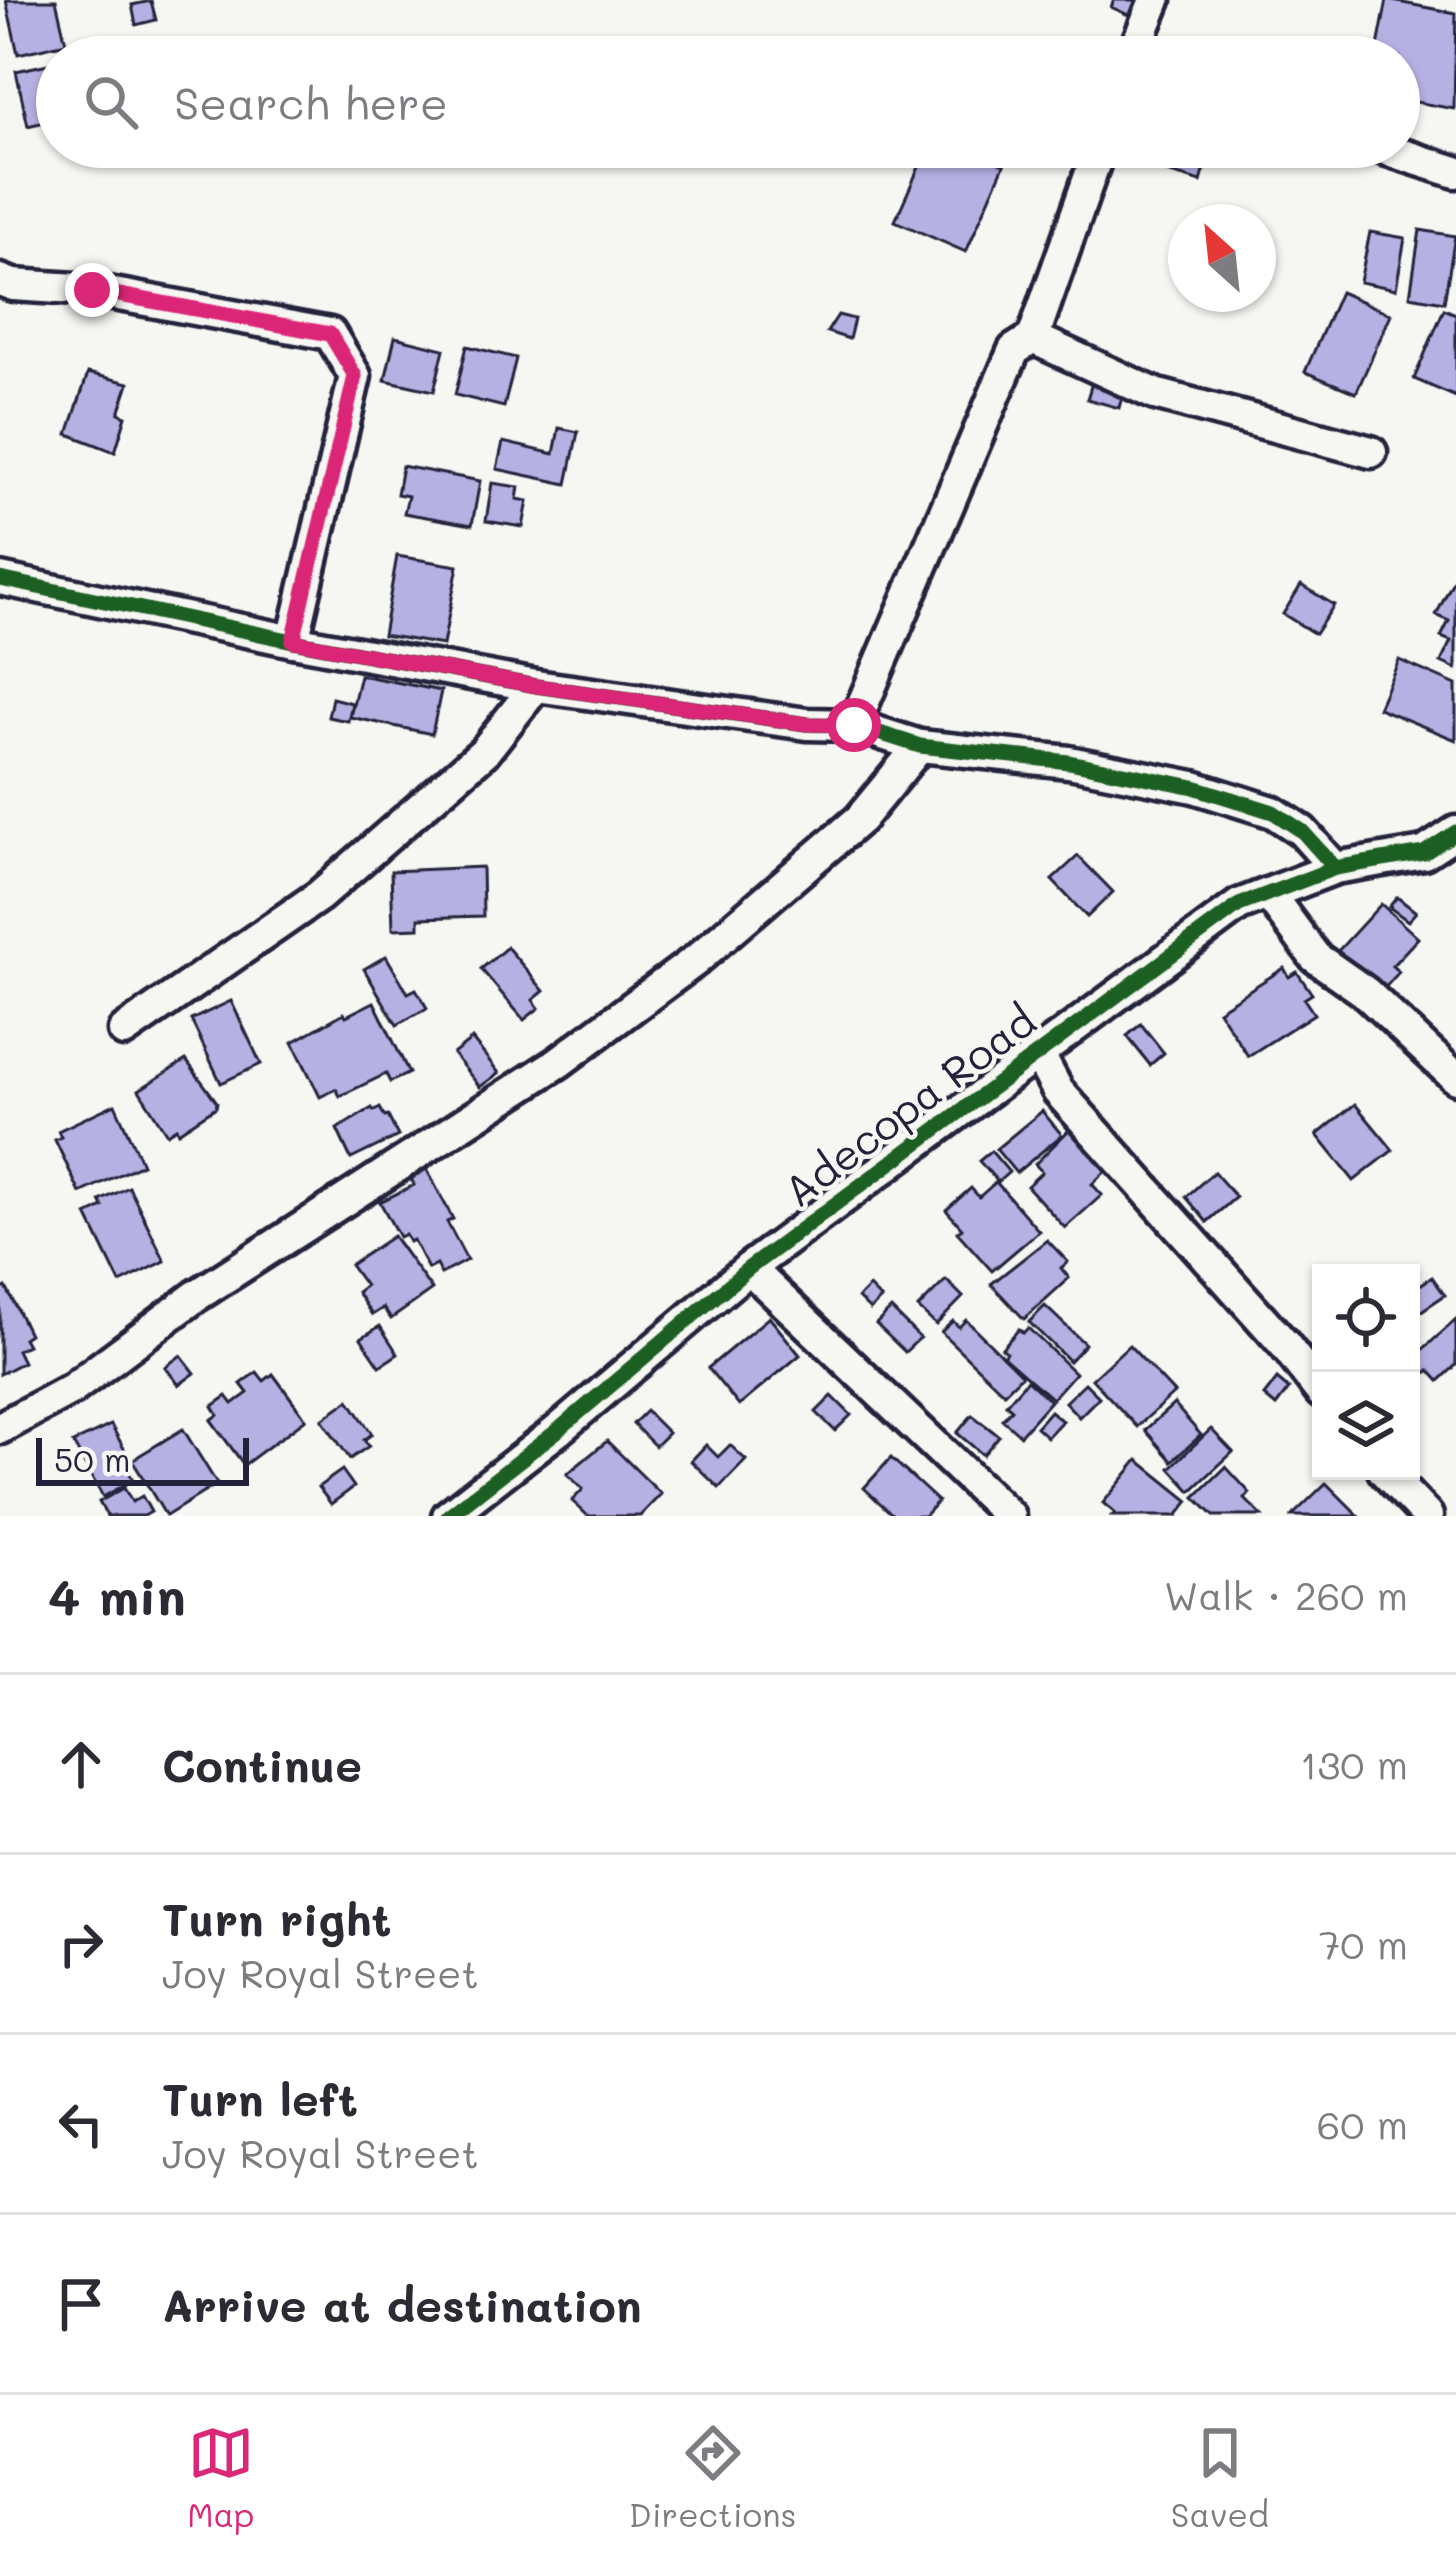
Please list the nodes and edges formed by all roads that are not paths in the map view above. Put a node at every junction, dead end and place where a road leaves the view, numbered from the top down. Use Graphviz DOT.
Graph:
graph roads {
  1 [pos="1155,0"];
  2 [pos="1140,36"];
  3 [pos="1420,160"];
  4 [pos="1093,168"];
  5 [pos="1456,172"];
  6 [pos="0,280"];
  7 [pos="1033,338"];
  8 [pos="1371,452"];
  9 [pos="0,579"];
  10 [pos="293,641"];
  11 [pos="536,686"];
  12 [pos="854,725"];
  13 [pos="920,746"];
  14 [pos="1456,832"];
  15 [pos="1334,868"];
  16 [pos="1270,896"];
  17 [pos="124,1031"];
  18 [pos="1038,1053"];
  19 [pos="1456,1078"];
  20 [pos="749,1268"];
  21 [pos="1312,1380"];
  22 [pos="0,1428"];
  23 [pos="1392,1480"];
  24 [pos="448,1516"];
  25 [pos="1009,1516"];
  26 [pos="1426,1516"];
  1 -- 2 [label="street"];
  3 -- 5 [label="street"];
  4 -- 7 [label="street"];
  6 -- 10 [label="street"];
  7 -- 8 [label="street"];
  7 -- 12 [label="street"];
  9 -- 10 [label="street"];
  10 -- 11 [label="street"];
  11 -- 12 [label="street"];
  11 -- 17 [label="street"];
  12 -- 13 [label="street"];
  13 -- 15 [label="street"];
  13 -- 22 [label="street"];
  14 -- 15 [label="street, Adecopa Road"];
  15 -- 16 [label="street, Adecopa Road"];
  16 -- 18 [label="street, Adecopa Road"];
  16 -- 19 [label="street"];
  18 -- 20 [label="street, Adecopa Road"];
  18 -- 21 [label="street"];
  20 -- 24 [label="street, Adecopa Road"];
  20 -- 25 [label="street"];
  23 -- 26 [label="street"];
}
